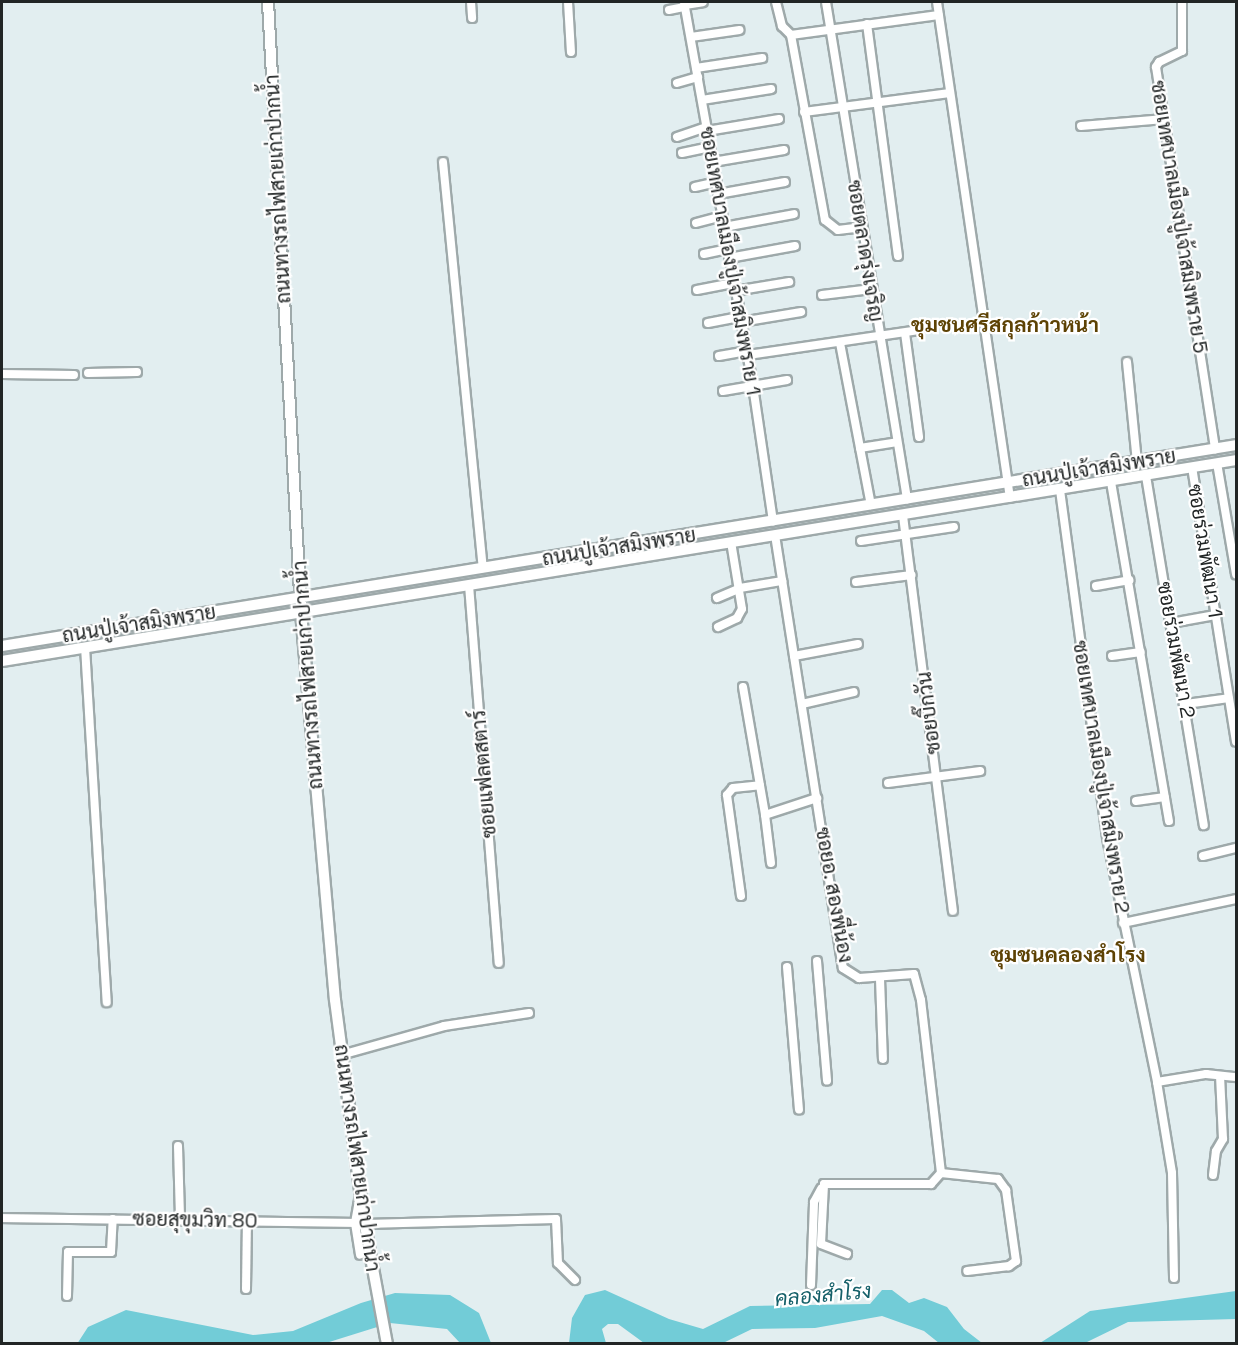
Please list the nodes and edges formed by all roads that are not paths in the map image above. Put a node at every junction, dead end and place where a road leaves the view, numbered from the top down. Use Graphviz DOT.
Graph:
graph roads {
  1 [pos="268,2"];
  2 [pos="471,2"];
  3 [pos="568,2"];
  4 [pos="703,2"];
  5 [pos="776,2"];
  6 [pos="826,2"];
  7 [pos="937,2"];
  8 [pos="1182,2"];
  9 [pos="685,5"];
  10 [pos="669,10"];
  11 [pos="939,15"];
  12 [pos="472,18"];
  13 [pos="867,24"];
  14 [pos="831,28"];
  15 [pos="739,30"];
  16 [pos="791,35"];
  17 [pos="691,37"];
  18 [pos="571,52"];
  19 [pos="762,58"];
  20 [pos="696,68"];
  21 [pos="698,77"];
  22 [pos="677,83"];
  23 [pos="771,89"];
  24 [pos="950,93"];
  25 [pos="702,100"];
  26 [pos="877,102"];
  27 [pos="844,106"];
  28 [pos="804,112"];
  29 [pos="779,119"];
  30 [pos="1165,119"];
  31 [pos="1081,126"];
  32 [pos="707,129"];
  33 [pos="677,137"];
  34 [pos="710,147"];
  35 [pos="784,150"];
  36 [pos="682,153"];
  37 [pos="443,162"];
  38 [pos="712,162"];
  39 [pos="716,182"];
  40 [pos="785,182"];
  41 [pos="695,187"];
  42 [pos="718,194"];
  43 [pos="794,214"];
  44 [pos="722,216"];
  45 [pos="696,223"];
  46 [pos="861,227"];
  47 [pos="724,228"];
  48 [pos="795,246"];
  49 [pos="728,249"];
  50 [pos="704,254"];
  51 [pos="898,256"];
  52 [pos="729,258"];
  53 [pos="789,282"];
  54 [pos="735,287"];
  55 [pos="872,289"];
  56 [pos="697,290"];
  57 [pos="822,295"];
  58 [pos="801,312"];
  59 [pos="741,319"];
  60 [pos="708,323"];
  61 [pos="919,330"];
  62 [pos="905,333"];
  63 [pos="879,338"];
  64 [pos="840,343"];
  65 [pos="747,353"];
  66 [pos="719,356"];
  67 [pos="1127,362"];
  68 [pos="137,372"];
  69 [pos="88,373"];
  70 [pos="2,374"];
  71 [pos="74,375"];
  72 [pos="787,380"];
  73 [pos="753,386"];
  74 [pos="723,391"];
  75 [pos="920,436"];
  76 [pos="896,442"];
  77 [pos="1236,445"];
  78 [pos="860,448"];
  79 [pos="1215,449"];
  80 [pos="1203,451"];
  81 [pos="1236,460"];
  82 [pos="1137,462"];
  83 [pos="1217,463"];
  84 [pos="1205,465"];
  85 [pos="1192,467"];
  86 [pos="1146,476"];
  87 [pos="1007,482"];
  88 [pos="1111,482"];
  89 [pos="1060,490"];
  90 [pos="1010,498"];
  91 [pos="907,499"];
  92 [pos="871,505"];
  93 [pos="903,516"];
  94 [pos="773,522"];
  95 [pos="954,527"];
  96 [pos="906,535"];
  97 [pos="775,536"];
  98 [pos="861,541"];
  99 [pos="731,543"];
  100 [pos="588,552"];
  101 [pos="590,565"];
  102 [pos="483,568"];
  103 [pos="1236,574"];
  104 [pos="912,575"];
  105 [pos="1129,580"];
  106 [pos="782,581"];
  107 [pos="856,582"];
  108 [pos="469,585"];
  109 [pos="1096,586"];
  110 [pos="740,588"];
  111 [pos="300,597"];
  112 [pos="717,598"];
  113 [pos="301,612"];
  114 [pos="1215,615"];
  115 [pos="1171,623"];
  116 [pos="718,627"];
  117 [pos="858,644"];
  118 [pos="2,646"];
  119 [pos="85,647"];
  120 [pos="1141,652"];
  121 [pos="794,656"];
  122 [pos="1112,656"];
  123 [pos="2,661"];
  124 [pos="743,687"];
  125 [pos="854,692"];
  126 [pos="1229,698"];
  127 [pos="802,704"];
  128 [pos="1186,704"];
  129 [pos="1236,741"];
  130 [pos="980,771"];
  131 [pos="936,777"];
  132 [pos="888,783"];
  133 [pos="760,785"];
  134 [pos="1165,797"];
  135 [pos="817,798"];
  136 [pos="1136,801"];
  137 [pos="765,815"];
  138 [pos="1169,820"];
  139 [pos="1204,825"];
  140 [pos="1236,848"];
  141 [pos="1203,856"];
  142 [pos="771,863"];
  143 [pos="741,896"];
  144 [pos="1236,899"];
  145 [pos="954,911"];
  146 [pos="1123,923"];
  147 [pos="817,961"];
  148 [pos="499,963"];
  149 [pos="787,967"];
  150 [pos="880,979"];
  151 [pos="107,1002"];
  152 [pos="529,1013"];
  153 [pos="341,1055"];
  154 [pos="883,1059"];
  155 [pos="1220,1076"];
  156 [pos="1236,1077"];
  157 [pos="827,1081"];
  158 [pos="1157,1082"];
  159 [pos="800,1109"];
  160 [pos="178,1146"];
  161 [pos="941,1173"];
  162 [pos="1213,1175"];
  163 [pos="821,1189"];
  164 [pos="2,1218"];
  165 [pos="113,1219"];
  166 [pos="180,1219"];
  167 [pos="247,1220"];
  168 [pos="360,1224"];
  169 [pos="847,1254"];
  170 [pos="360,1255"];
  171 [pos="967,1271"];
  172 [pos="1174,1278"];
  173 [pos="575,1280"];
  174 [pos="811,1285"];
  175 [pos="246,1289"];
  176 [pos="67,1296"];
  177 [pos="387,1344"];
  1 -- 111 [label="main road, ถนนทางรถไฟสายเก่าปากน้ำ"];
  2 -- 12 [label="street"];
  3 -- 18 [label="street"];
  4 -- 9 [label="street"];
  5 -- 16 [label="street"];
  6 -- 14 [label="street, ซอยตลาดรุ่งเจริญ"];
  7 -- 11 [label="street"];
  8 -- 30 [label="street, ซอยเทศบาลเมืองปู่เจ้าสมิงพราย 5"];
  9 -- 10 [label="street"];
  9 -- 17 [label="street, ซอยเทศบาลเมืองปู่เจ้าสมิงพราย 1"];
  11 -- 13 [label="street"];
  11 -- 24 [label="street"];
  13 -- 14 [label="street"];
  13 -- 26 [label="street"];
  14 -- 16 [label="street"];
  14 -- 27 [label="street, ซอยตลาดรุ่งเจริญ"];
  15 -- 17 [label="street"];
  16 -- 28 [label="street"];
  17 -- 20 [label="street, ซอยเทศบาลเมืองปู่เจ้าสมิงพราย 1"];
  19 -- 20 [label="street"];
  20 -- 21 [label="street, ซอยเทศบาลเมืองปู่เจ้าสมิงพราย 1"];
  21 -- 22 [label="street"];
  21 -- 25 [label="street, ซอยเทศบาลเมืองปู่เจ้าสมิงพราย 1"];
  23 -- 25 [label="street"];
  24 -- 26 [label="street"];
  24 -- 87 [label="street"];
  25 -- 32 [label="street, ซอยเทศบาลเมืองปู่เจ้าสมิงพราย 1"];
  26 -- 27 [label="street"];
  26 -- 51 [label="street"];
  27 -- 28 [label="street"];
  27 -- 46 [label="street, ซอยตลาดรุ่งเจริญ"];
  28 -- 46 [label="street"];
  29 -- 32 [label="street"];
  30 -- 31 [label="street"];
  30 -- 79 [label="street, ซอยเทศบาลเมืองปู่เจ้าสมิงพราย 5"];
  32 -- 33 [label="street"];
  32 -- 34 [label="street, ซอยเทศบาลเมืองปู่เจ้าสมิงพราย 1"];
  34 -- 36 [label="street"];
  34 -- 38 [label="street, ซอยเทศบาลเมืองปู่เจ้าสมิงพราย 1"];
  35 -- 38 [label="street"];
  37 -- 102 [label="street"];
  38 -- 39 [label="street, ซอยเทศบาลเมืองปู่เจ้าสมิงพราย 1"];
  39 -- 41 [label="street"];
  39 -- 42 [label="street, ซอยเทศบาลเมืองปู่เจ้าสมิงพราย 1"];
  40 -- 42 [label="street"];
  42 -- 44 [label="street, ซอยเทศบาลเมืองปู่เจ้าสมิงพราย 1"];
  43 -- 47 [label="street"];
  44 -- 45 [label="street"];
  44 -- 47 [label="street, ซอยเทศบาลเมืองปู่เจ้าสมิงพราย 1"];
  46 -- 55 [label="street, ซอยตลาดรุ่งเจริญ"];
  47 -- 49 [label="street, ซอยเทศบาลเมืองปู่เจ้าสมิงพราย 1"];
  48 -- 52 [label="street"];
  49 -- 50 [label="street"];
  49 -- 52 [label="street, ซอยเทศบาลเมืองปู่เจ้าสมิงพราย 1"];
  52 -- 54 [label="street, ซอยเทศบาลเมืองปู่เจ้าสมิงพราย 1"];
  53 -- 54 [label="street"];
  54 -- 56 [label="street"];
  54 -- 59 [label="street, ซอยเทศบาลเมืองปู่เจ้าสมิงพราย 1"];
  55 -- 57 [label="street"];
  55 -- 63 [label="street, ซอยตลาดรุ่งเจริญ"];
  58 -- 59 [label="street"];
  59 -- 60 [label="street"];
  59 -- 65 [label="street, ซอยเทศบาลเมืองปู่เจ้าสมิงพราย 1"];
  61 -- 62 [label="street"];
  62 -- 63 [label="street"];
  62 -- 75 [label="street"];
  63 -- 64 [label="street"];
  63 -- 76 [label="street, ซอยตลาดรุ่งเจริญ"];
  64 -- 65 [label="street"];
  64 -- 78 [label="street"];
  65 -- 66 [label="street"];
  65 -- 73 [label="street, ซอยเทศบาลเมืองปู่เจ้าสมิงพราย 1"];
  67 -- 82 [label="street"];
  68 -- 69 [label="street"];
  70 -- 71 [label="street"];
  72 -- 73 [label="street"];
  73 -- 74 [label="street"];
  73 -- 94 [label="street, ซอยเทศบาลเมืองปู่เจ้าสมิงพราย 1"];
  76 -- 78 [label="street"];
  76 -- 91 [label="street, ซอยตลาดรุ่งเจริญ"];
  77 -- 79 [label="main road, ถนนปู่เจ้าสมิงพราย"];
  78 -- 92 [label="street"];
  79 -- 80 [label="main road, ถนนปู่เจ้าสมิงพราย"];
  80 -- 82 [label="main road, ถนนปู่เจ้าสมิงพราย"];
  80 -- 84 [label="main road"];
  81 -- 83 [label="main road, ถนนปู่เจ้าสมิงพราย"];
  82 -- 87 [label="main road, ถนนปู่เจ้าสมิงพราย"];
  83 -- 84 [label="main road, ถนนปู่เจ้าสมิงพราย"];
  83 -- 103 [label="street"];
  84 -- 85 [label="main road, ถนนปู่เจ้าสมิงพราย"];
  85 -- 86 [label="main road, ถนนปู่เจ้าสมิงพราย"];
  85 -- 114 [label="street, ซอยร่วมพัฒนา 1"];
  86 -- 88 [label="main road, ถนนปู่เจ้าสมิงพราย"];
  86 -- 115 [label="street, ซอยร่วมพัฒนา 2"];
  87 -- 90 [label="street"];
  87 -- 91 [label="main road, ถนนปู่เจ้าสมิงพราย"];
  88 -- 89 [label="main road, ถนนปู่เจ้าสมิงพราย"];
  88 -- 105 [label="street"];
  89 -- 90 [label="main road, ถนนปู่เจ้าสมิงพราย"];
  89 -- 146 [label="street, ซอยเทศบาลเมืองปู่เจ้าสมิงพราย 2"];
  90 -- 93 [label="main road, ถนนปู่เจ้าสมิงพราย"];
  91 -- 92 [label="main road, ถนนปู่เจ้าสมิงพราย"];
  92 -- 94 [label="main road, ถนนปู่เจ้าสมิงพราย"];
  93 -- 96 [label="street, ซอยบิ๊กวัน"];
  93 -- 97 [label="main road, ถนนปู่เจ้าสมิงพราย"];
  94 -- 97 [label="main road"];
  94 -- 100 [label="main road, ถนนปู่เจ้าสมิงพราย"];
  95 -- 96 [label="street"];
  96 -- 98 [label="street"];
  96 -- 104 [label="street, ซอยบิ๊กวัน"];
  97 -- 99 [label="main road, ถนนปู่เจ้าสมิงพราย"];
  97 -- 106 [label="street, ซอยอ. สองพี่น้อง"];
  99 -- 101 [label="main road, ถนนปู่เจ้าสมิงพราย"];
  99 -- 110 [label="street"];
  100 -- 101 [label="street"];
  100 -- 102 [label="main road, ถนนปู่เจ้าสมิงพราย"];
  101 -- 108 [label="main road, ถนนปู่เจ้าสมิงพราย"];
  102 -- 111 [label="main road, ถนนปู่เจ้าสมิงพราย"];
  104 -- 107 [label="street"];
  104 -- 131 [label="street, ซอยบิ๊กวัน"];
  105 -- 109 [label="street"];
  105 -- 120 [label="street"];
  106 -- 110 [label="street"];
  106 -- 121 [label="street, ซอยอ. สองพี่น้อง"];
  108 -- 113 [label="main road, ถนนปู่เจ้าสมิงพราย"];
  108 -- 148 [label="street, ซอยแฟลตสตาร์"];
  110 -- 112 [label="street"];
  110 -- 116 [label="street"];
  111 -- 113 [label="main road, ถนนทางรถไฟสายเก่าปากน้ำ"];
  111 -- 118 [label="main road, ถนนปู่เจ้าสมิงพราย"];
  113 -- 119 [label="main road, ถนนปู่เจ้าสมิงพราย"];
  113 -- 153 [label="main road, ถนนทางรถไฟสายเก่าปากน้ำ"];
  114 -- 115 [label="street"];
  114 -- 126 [label="street, ซอยร่วมพัฒนา 1"];
  115 -- 128 [label="street, ซอยร่วมพัฒนา 2"];
  117 -- 121 [label="street"];
  119 -- 123 [label="main road, ถนนปู่เจ้าสมิงพราย"];
  119 -- 151 [label="street"];
  120 -- 122 [label="street"];
  120 -- 134 [label="street"];
  121 -- 127 [label="street, ซอยอ. สองพี่น้อง"];
  124 -- 133 [label="street"];
  125 -- 127 [label="street"];
  126 -- 128 [label="street"];
  126 -- 129 [label="street, ซอยร่วมพัฒนา 1"];
  127 -- 135 [label="street, ซอยอ. สองพี่น้อง"];
  128 -- 139 [label="street, ซอยร่วมพัฒนา 2"];
  130 -- 131 [label="street"];
  131 -- 132 [label="street"];
  131 -- 145 [label="street, ซอยบิ๊กวัน"];
  133 -- 137 [label="street"];
  133 -- 143 [label="street"];
  134 -- 136 [label="street"];
  134 -- 138 [label="street"];
  135 -- 137 [label="street"];
  135 -- 150 [label="street, ซอยอ. สองพี่น้อง"];
  137 -- 142 [label="street"];
  140 -- 141 [label="street"];
  144 -- 146 [label="street"];
  146 -- 158 [label="street, ซอยเทศบาลเมืองปู่เจ้าสมิงพราย 2"];
  147 -- 157 [label="street"];
  149 -- 159 [label="street"];
  150 -- 154 [label="street"];
  150 -- 161 [label="street, ซอยอ. สองพี่น้อง"];
  152 -- 153 [label="street"];
  153 -- 168 [label="main road, ถนนทางรถไฟสายเก่าปากน้ำ"];
  155 -- 156 [label="street"];
  155 -- 158 [label="street"];
  155 -- 162 [label="street"];
  158 -- 172 [label="street, ซอยเทศบาลเมืองปู่เจ้าสมิงพราย 2"];
  160 -- 166 [label="street"];
  161 -- 163 [label="street"];
  161 -- 171 [label="street"];
  163 -- 169 [label="street"];
  163 -- 174 [label="street"];
  164 -- 165 [label="street, ซอยสุขุมวิท 80"];
  165 -- 166 [label="street, ซอยสุขุมวิท 80"];
  165 -- 176 [label="street"];
  166 -- 167 [label="street, ซอยสุขุมวิท 80"];
  167 -- 168 [label="street, ซอยสุขุมวิท 80"];
  167 -- 175 [label="street"];
  168 -- 170 [label="street"];
  168 -- 173 [label="street, ซอยสุขุมวิท 80"];
  168 -- 177 [label="main road, ถนนทางรถไฟสายเก่าปากน้ำ"];
}
